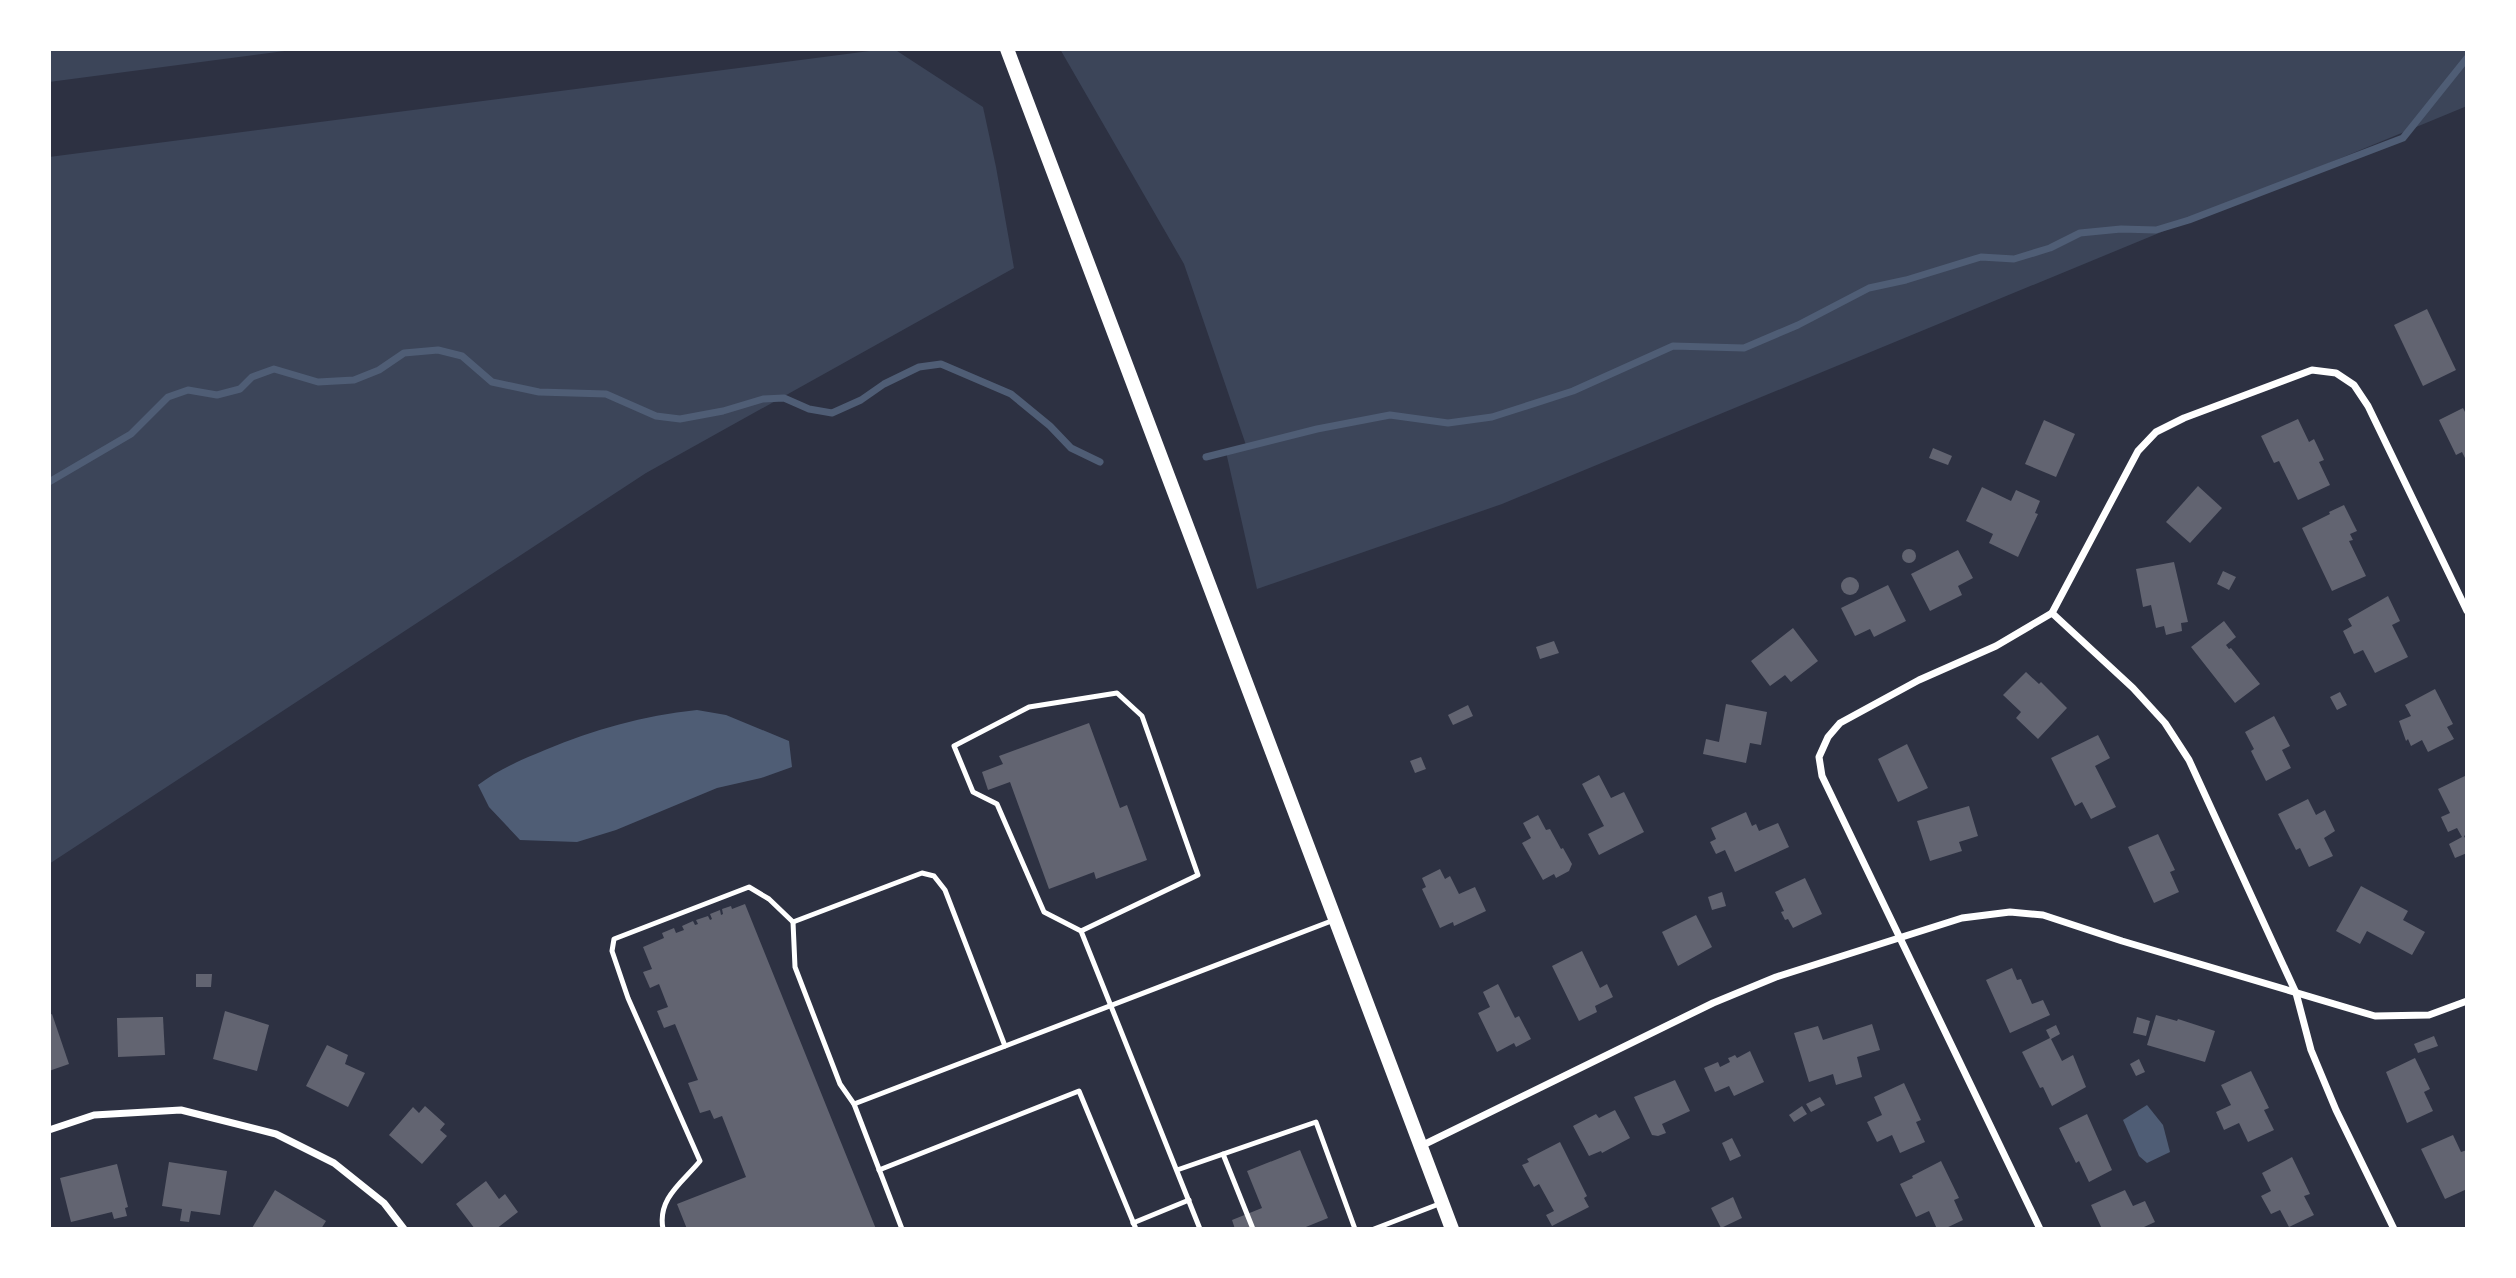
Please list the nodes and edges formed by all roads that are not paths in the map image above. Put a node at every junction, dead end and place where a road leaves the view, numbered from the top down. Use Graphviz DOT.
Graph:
graph roads {
  1 [pos="1007,49"];
  2 [pos="2467,611"];
  3 [pos="2053,613"];
  4 [pos="1334,920"];
  5 [pos="793,922"];
  6 [pos="1082,931"];
  7 [pos="1900,939"];
  8 [pos="2296,993"];
  9 [pos="2467,1001"];
  10 [pos="1112,1005"];
  11 [pos="1005,1046"];
  12 [pos="854,1104"];
  13 [pos="49,1130"];
  14 [pos="1421,1146"];
  15 [pos="1223,1154"];
  16 [pos="879,1170"];
  17 [pos="1177,1170"];
  18 [pos="1189,1200"];
  19 [pos="1442,1203"];
  20 [pos="1134,1226"];
  21 [pos="404,1229"];
  22 [pos="663,1229"];
  23 [pos="902,1229"];
  24 [pos="1200,1229"];
  25 [pos="1253,1229"];
  26 [pos="1355,1229"];
  27 [pos="1374,1229"];
  28 [pos="1452,1229"];
  29 [pos="2040,1229"];
  30 [pos="2394,1229"];
  1 -- 4 [label="main road"];
  2 -- 3 [label="street"];
  3 -- 7 [label="street"];
  3 -- 8 [label="street"];
  4 -- 10 [label="lane"];
  4 -- 14 [label="main road"];
  5 -- 11 [label="lane"];
  5 -- 12 [label="lane"];
  5 -- 22 [label="lane"];
  6 -- 6 [label="lane"];
  6 -- 10 [label="lane"];
  7 -- 8 [label="street"];
  7 -- 14 [label="street"];
  7 -- 29 [label="street"];
  8 -- 9 [label="street"];
  8 -- 30 [label="street"];
  10 -- 11 [label="lane"];
  10 -- 17 [label="lane"];
  11 -- 12 [label="lane"];
  12 -- 16 [label="lane"];
  13 -- 21 [label="street"];
  14 -- 19 [label="main road"];
  15 -- 17 [label="lane"];
  15 -- 25 [label="lane"];
  15 -- 26 [label="lane"];
  16 -- 20 [label="lane"];
  16 -- 23 [label="lane"];
  17 -- 18 [label="lane"];
  18 -- 20 [label="lane"];
  18 -- 24 [label="lane"];
  19 -- 27 [label="lane"];
  19 -- 28 [label="main road"];
}
